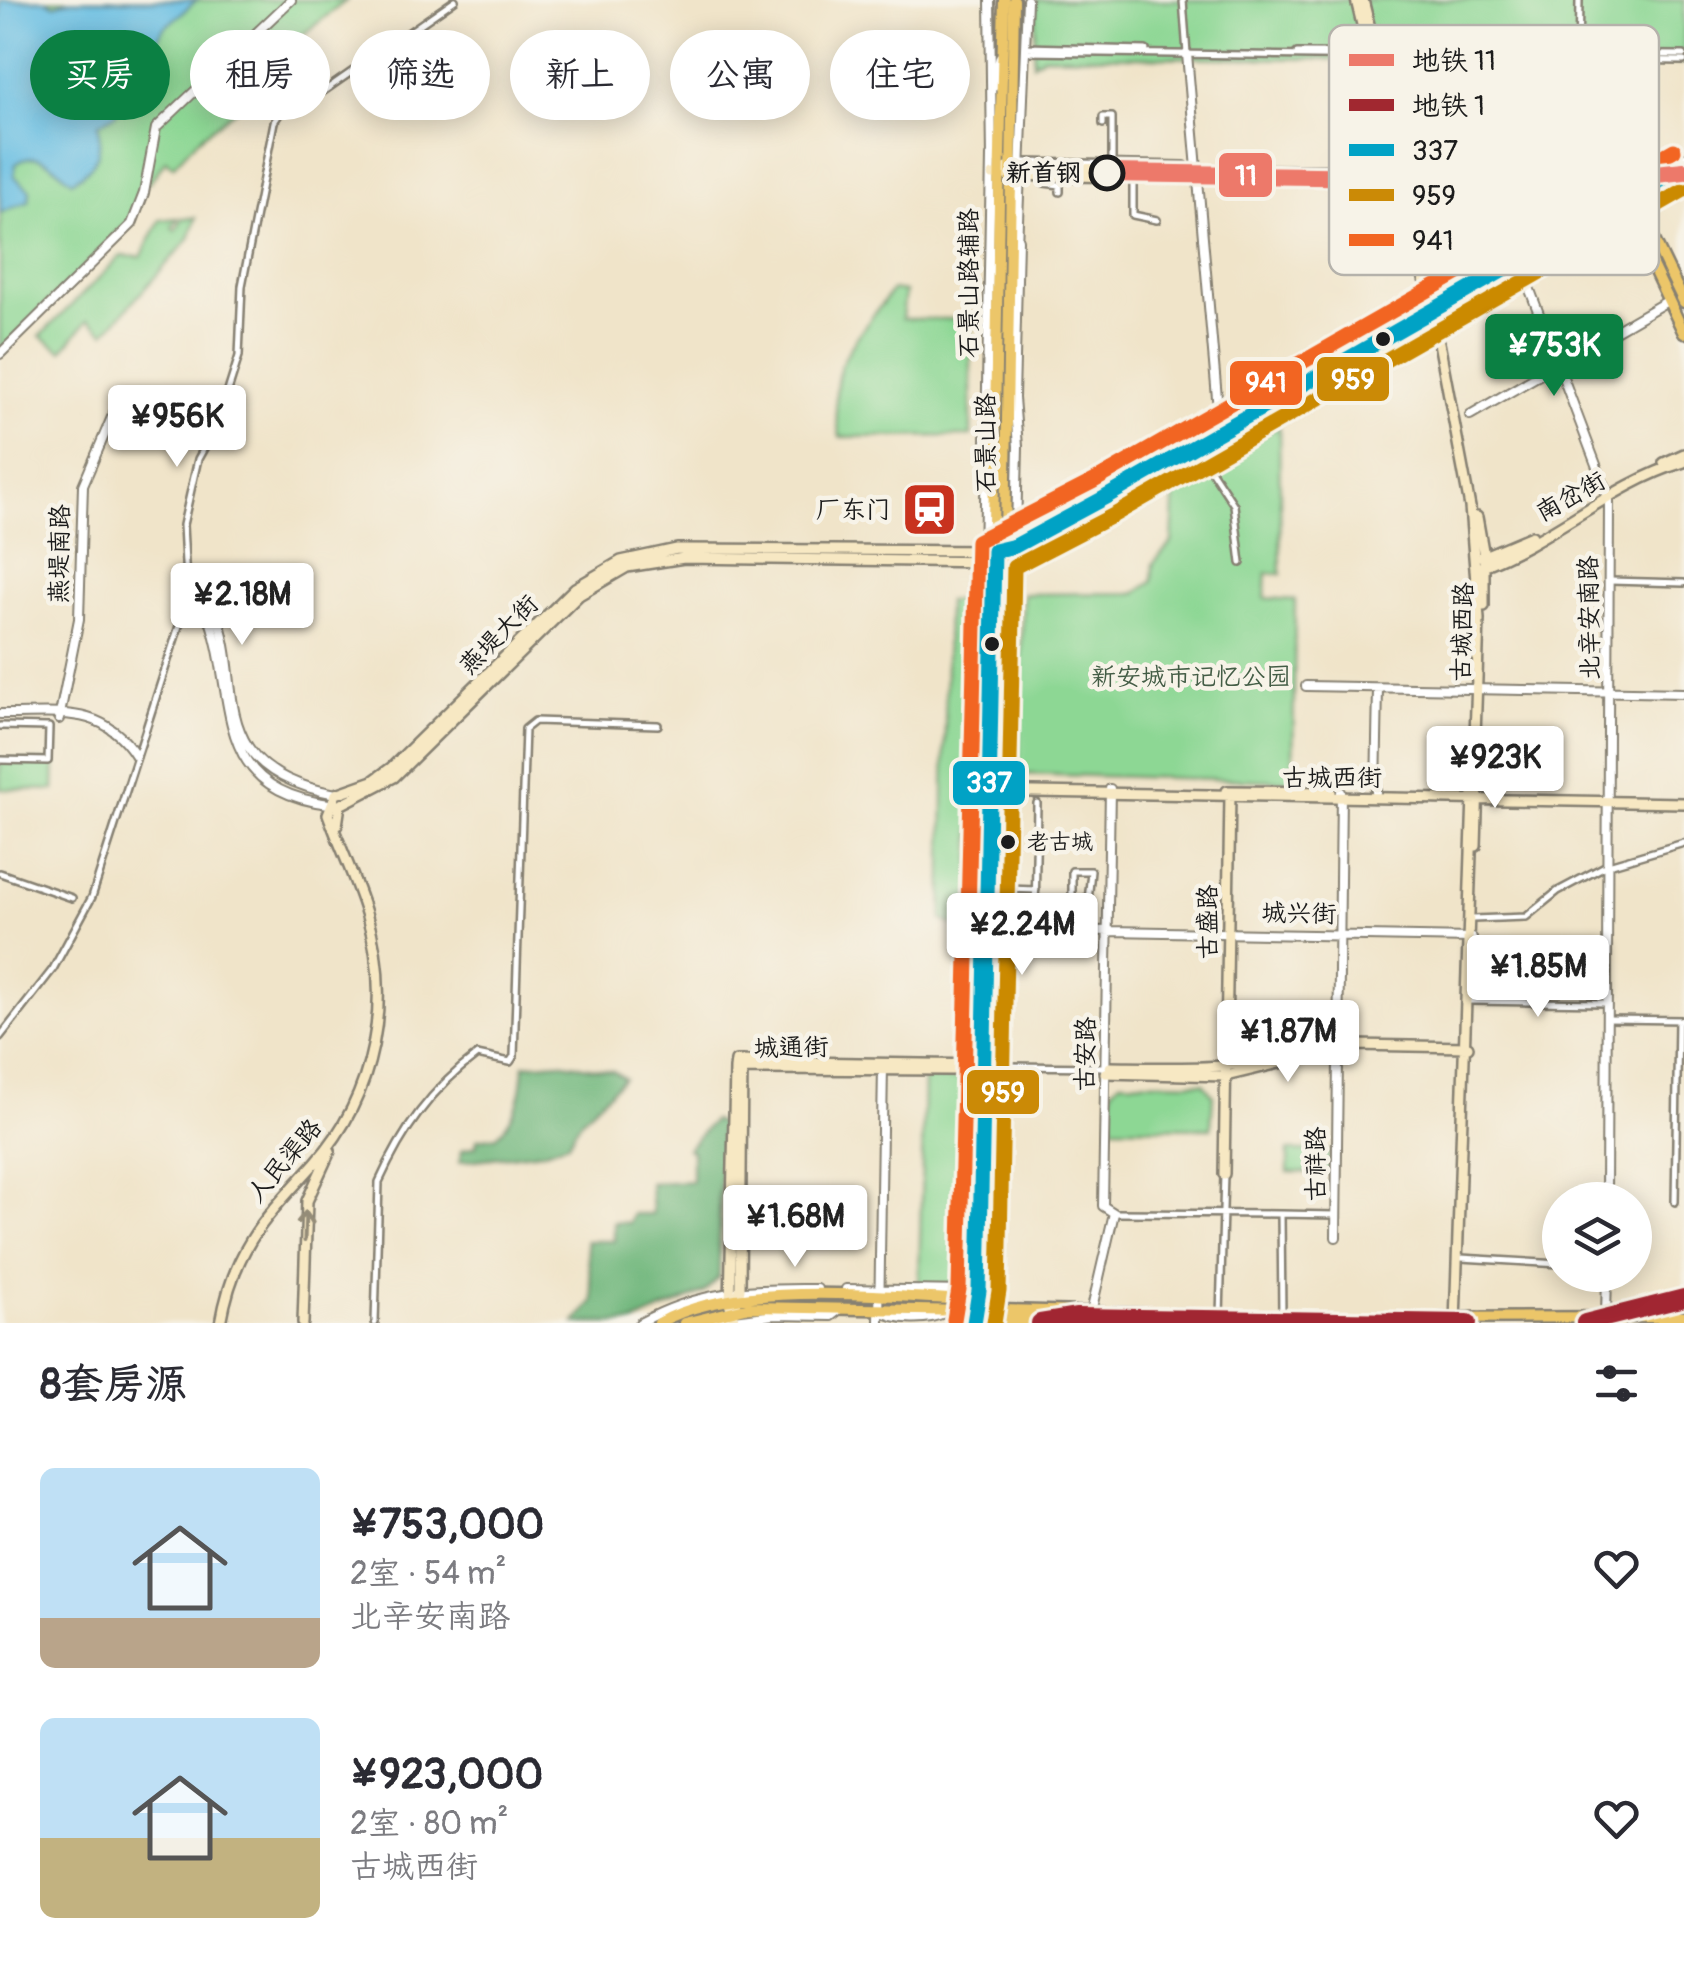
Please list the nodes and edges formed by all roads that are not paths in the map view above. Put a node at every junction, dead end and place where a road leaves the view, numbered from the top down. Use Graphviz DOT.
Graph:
graph roads {
  1 [pos="291,0"];
  2 [pos="455,0"];
  3 [pos="990,0"];
  4 [pos="1004,0"];
  5 [pos="1014,0"];
  6 [pos="1028,0"];
  7 [pos="1183,0"];
  8 [pos="1360,0"];
  9 [pos="1579,0"];
  10 [pos="1366,25"];
  11 [pos="1579,25"];
  12 [pos="1014,29"];
  13 [pos="1002,48"];
  14 [pos="1026,49"];
  15 [pos="1187,52"];
  16 [pos="1329,56"];
  17 [pos="330,87"];
  18 [pos="991,99"];
  19 [pos="1025,108"];
  20 [pos="275,120"];
  21 [pos="1102,124"];
  22 [pos="991,156"];
  23 [pos="1684,156"];
  24 [pos="1112,164"];
  25 [pos="1185,165"];
  26 [pos="1684,167"];
  27 [pos="1008,171"];
  28 [pos="1200,175"];
  29 [pos="1329,175"];
  30 [pos="1042,177"];
  31 [pos="1684,178"];
  32 [pos="1659,179"];
  33 [pos="1133,180"];
  34 [pos="1659,184"];
  35 [pos="1684,188"];
  36 [pos="1659,190"];
  37 [pos="1060,192"];
  38 [pos="1659,196"];
  39 [pos="1157,220"];
  40 [pos="1018,240"];
  41 [pos="1659,254"];
  42 [pos="1427,275"];
  43 [pos="1488,275"];
  44 [pos="1499,275"];
  45 [pos="1519,275"];
  46 [pos="1524,275"];
  47 [pos="1658,275"];
  48 [pos="1008,281"];
  49 [pos="1530,290"];
  50 [pos="1683,296"];
  51 [pos="1668,300"];
  52 [pos="1436,313"];
  53 [pos="1684,333"];
  54 [pos="0,354"];
  55 [pos="1559,361"];
  56 [pos="1374,363"];
  57 [pos="1350,368"];
  58 [pos="1014,375"];
  59 [pos="1330,378"];
  60 [pos="1298,379"];
  61 [pos="1005,404"];
  62 [pos="1470,414"];
  63 [pos="1219,422"];
  64 [pos="217,425"];
  65 [pos="1207,456"];
  66 [pos="1684,458"];
  67 [pos="1186,467"];
  68 [pos="1171,468"];
  69 [pos="1138,479"];
  70 [pos="1114,484"];
  71 [pos="1609,496"];
  72 [pos="1001,551"];
  73 [pos="1481,562"];
  74 [pos="1241,563"];
  75 [pos="1610,582"];
  76 [pos="1684,583"];
  77 [pos="188,585"];
  78 [pos="1012,634"];
  79 [pos="1002,667"];
  80 [pos="1306,686"];
  81 [pos="1378,688"];
  82 [pos="1479,689"];
  83 [pos="1611,690"];
  84 [pos="1684,692"];
  85 [pos="0,715"];
  86 [pos="62,717"];
  87 [pos="11,722"];
  88 [pos="658,724"];
  89 [pos="0,726"];
  90 [pos="135,759"];
  91 [pos="0,760"];
  92 [pos="995,789"];
  93 [pos="1110,791"];
  94 [pos="1376,792"];
  95 [pos="1230,793"];
  96 [pos="1341,795"];
  97 [pos="1474,797"];
  98 [pos="1610,798"];
  99 [pos="1684,800"];
  100 [pos="335,801"];
  101 [pos="1037,803"];
  102 [pos="1684,843"];
  103 [pos="1610,865"];
  104 [pos="0,873"];
  105 [pos="1006,889"];
  106 [pos="1036,890"];
  107 [pos="1090,890"];
  108 [pos="1107,890"];
  109 [pos="72,898"];
  110 [pos="1072,911"];
  111 [pos="1473,919"];
  112 [pos="1108,931"];
  113 [pos="1000,933"];
  114 [pos="1228,933"];
  115 [pos="1339,934"];
  116 [pos="1470,938"];
  117 [pos="986,986"];
  118 [pos="976,999"];
  119 [pos="1470,1002"];
  120 [pos="1607,1003"];
  121 [pos="1607,1018"];
  122 [pos="1681,1020"];
  123 [pos="0,1038"];
  124 [pos="1466,1044"];
  125 [pos="1336,1045"];
  126 [pos="883,1065"];
  127 [pos="986,1067"];
  128 [pos="1105,1070"];
  129 [pos="1226,1073"];
  130 [pos="1224,1174"];
  131 [pos="1606,1182"];
  132 [pos="981,1198"];
  133 [pos="1675,1202"];
  134 [pos="1114,1213"];
  135 [pos="1223,1214"];
  136 [pos="1281,1214"];
  137 [pos="1336,1214"];
  138 [pos="1336,1237"];
  139 [pos="968,1244"];
  140 [pos="1461,1258"];
  141 [pos="1542,1263"];
  142 [pos="967,1290"];
  143 [pos="1607,1292"];
  144 [pos="879,1299"];
  145 [pos="949,1305"];
  146 [pos="733,1308"];
  147 [pos="1091,1312"];
  148 [pos="981,1314"];
  149 [pos="1606,1315"];
  150 [pos="1684,1317"];
  151 [pos="1280,1319"];
  152 [pos="1221,1320"];
  153 [pos="1457,1321"];
  154 [pos="1130,1322"];
  155 [pos="222,1323"];
  156 [pos="303,1323"];
  157 [pos="375,1323"];
  158 [pos="640,1323"];
  159 [pos="658,1323"];
  160 [pos="684,1323"];
  161 [pos="711,1323"];
  162 [pos="879,1323"];
  1 -- 54 [label="street"];
  2 -- 17 [label="street"];
  3 -- 18 [label="street, 石景山路"];
  4 -- 13 [label="main road, 石景山路"];
  5 -- 12 [label="main road, 石景山路"];
  6 -- 14 [label="street"];
  7 -- 15 [label="street"];
  8 -- 10 [label="main road, 古城西路"];
  9 -- 11 [label="street"];
  12 -- 19 [label="street"];
  12 -- 27 [label="main road, 石景山路"];
  13 -- 18 [label="street"];
  13 -- 27 [label="main road, 石景山路"];
  14 -- 15 [label="street"];
  14 -- 19 [label="street"];
  15 -- 16 [label="street"];
  15 -- 28 [label="street"];
  18 -- 22 [label="street, 石景山路"];
  19 -- 27 [label="street"];
  20 -- 64 [label="street"];
  21 -- 24 [label="street"];
  22 -- 27 [label="street, 石景山路"];
  22 -- 72 [label="street, 石景山路辅路"];
  23 -- 32 [label="street"];
  24 -- 25 [label="street"];
  24 -- 27 [label="street"];
  26 -- 34 [label="main road"];
  27 -- 28 [label="main road"];
  27 -- 30 [label="main road"];
  27 -- 40 [label="street"];
  27 -- 48 [label="main road, 石景山路"];
  27 -- 72 [label="main road, 石景山路"];
  28 -- 29 [label="main road"];
  28 -- 33 [label="main road"];
  28 -- 63 [label="street"];
  30 -- 33 [label="main road"];
  30 -- 37 [label="street"];
  31 -- 36 [label="main road"];
  33 -- 39 [label="street"];
  35 -- 38 [label="street"];
  40 -- 48 [label="street"];
  40 -- 58 [label="street, 石景山路辅路"];
  41 -- 50 [label="main road"];
  42 -- 52 [label="main road, 古城西路"];
  43 -- 52 [label="street"];
  44 -- 52 [label="main road"];
  45 -- 52 [label="main road"];
  46 -- 49 [label="street"];
  47 -- 51 [label="main road"];
  48 -- 61 [label="main road, 石景山路"];
  49 -- 55 [label="street, 北辛安南路"];
  51 -- 53 [label="main road"];
  51 -- 55 [label="street"];
  52 -- 56 [label="street"];
  52 -- 57 [label="main road"];
  52 -- 59 [label="main road"];
  52 -- 60 [label="street"];
  52 -- 73 [label="main road, 古城西路"];
  55 -- 62 [label="street"];
  55 -- 71 [label="street, 北辛安南路"];
  56 -- 57 [label="street"];
  56 -- 59 [label="street"];
  57 -- 59 [label="main road"];
  58 -- 61 [label="street"];
  58 -- 72 [label="street, 石景山路辅路"];
  59 -- 60 [label="street"];
  59 -- 65 [label="street"];
  59 -- 68 [label="main road"];
  59 -- 69 [label="main road"];
  60 -- 63 [label="street"];
  61 -- 72 [label="main road, 石景山路"];
  63 -- 70 [label="street"];
  64 -- 77 [label="street"];
  64 -- 86 [label="street, 燕堤南路"];
  65 -- 67 [label="street"];
  65 -- 74 [label="street"];
  66 -- 71 [label="main road, 南岔街"];
  67 -- 68 [label="street"];
  67 -- 72 [label="street"];
  68 -- 72 [label="main road"];
  69 -- 70 [label="street"];
  69 -- 72 [label="main road"];
  70 -- 72 [label="street"];
  71 -- 73 [label="main road, 南岔街"];
  71 -- 75 [label="street, 北辛安南路"];
  72 -- 78 [label="street, 石景山路辅路"];
  72 -- 79 [label="main road, 石景山路"];
  72 -- 92 [label="main road, 石景山路"];
  72 -- 100 [label="main road, 燕堤大街"];
  73 -- 82 [label="main road, 古城西路"];
  75 -- 76 [label="street"];
  75 -- 83 [label="street, 北辛安南路"];
  77 -- 90 [label="street"];
  77 -- 100 [label="street"];
  78 -- 79 [label="street"];
  78 -- 92 [label="street, 石景山路辅路"];
  79 -- 92 [label="main road, 石景山路"];
  80 -- 81 [label="street"];
  81 -- 82 [label="street"];
  81 -- 94 [label="street"];
  82 -- 83 [label="street"];
  82 -- 97 [label="main road, 古城西路"];
  83 -- 84 [label="street"];
  83 -- 98 [label="street, 北辛安南路"];
  85 -- 86 [label="street"];
  85 -- 87 [label="street"];
  86 -- 87 [label="street"];
  86 -- 90 [label="street"];
  87 -- 89 [label="street"];
  87 -- 91 [label="street"];
  88 -- 157 [label="street"];
  90 -- 123 [label="street"];
  92 -- 93 [label="main road, 古城西街"];
  92 -- 105 [label="street, 石景山路辅路"];
  92 -- 113 [label="main road, 石景山路"];
  92 -- 117 [label="main road, 石景山路"];
  92 -- 118 [label="street, 石景山路辅路"];
  93 -- 95 [label="main road, 古城西街"];
  93 -- 108 [label="street, 古安路"];
  94 -- 96 [label="main road, 古城西街"];
  94 -- 97 [label="main road, 古城西街"];
  95 -- 96 [label="main road, 古城西街"];
  95 -- 114 [label="main road, 古盛路"];
  96 -- 97 [label="main road, 古城西街"];
  96 -- 115 [label="street, 古祥路"];
  97 -- 98 [label="main road, 古城西街"];
  97 -- 111 [label="main road, 古城西路"];
  97 -- 116 [label="main road, 古城西路"];
  98 -- 99 [label="main road, 古城西街"];
  98 -- 103 [label="street, 北辛安南路"];
  100 -- 155 [label="main road, 人民渠路"];
  156 -- 100 [label="main road, 人民渠路, one-way"];
  101 -- 106 [label="street"];
  102 -- 103 [label="street"];
  103 -- 111 [label="street"];
  103 -- 120 [label="street, 北辛安南路"];
  104 -- 109 [label="street"];
  105 -- 106 [label="street"];
  105 -- 113 [label="street, 石景山路辅路"];
  106 -- 110 [label="street"];
  107 -- 108 [label="street"];
  107 -- 110 [label="street"];
  107 -- 110 [label="street"];
  108 -- 112 [label="street, 古安路"];
  111 -- 116 [label="main road, 古城西路"];
  112 -- 113 [label="street, 城兴街"];
  112 -- 114 [label="street, 城兴街"];
  112 -- 128 [label="street, 古安路"];
  113 -- 127 [label="main road, 石景山路"];
  114 -- 115 [label="street, 城兴街"];
  114 -- 129 [label="main road, 古盛路"];
  115 -- 116 [label="street, 城兴街"];
  115 -- 125 [label="street, 古祥路"];
  116 -- 119 [label="main road, 古城西路"];
  116 -- 124 [label="main road, 古城西路"];
  117 -- 118 [label="main road"];
  117 -- 127 [label="main road, 石景山路"];
  118 -- 127 [label="street, 石景山路辅路"];
  119 -- 120 [label="street"];
  119 -- 124 [label="main road, 古城西路"];
  120 -- 121 [label="street, 北辛安南路"];
  121 -- 122 [label="street"];
  121 -- 131 [label="street, 北辛安南路"];
  122 -- 133 [label="street"];
  124 -- 125 [label="main road"];
  124 -- 140 [label="main road, 古城西路"];
  124 -- 153 [label="main road, 古城西路"];
  125 -- 129 [label="main road"];
  125 -- 137 [label="street, 古祥路"];
  126 -- 127 [label="main road, 城通街"];
  126 -- 144 [label="street"];
  126 -- 146 [label="main road, 城通街"];
  127 -- 128 [label="street"];
  127 -- 132 [label="main road, 石景山路"];
  127 -- 139 [label="street, 石景山路辅路"];
  127 -- 148 [label="main road, 石景山路"];
  128 -- 129 [label="main road"];
  128 -- 134 [label="street, 古安路"];
  129 -- 130 [label="main road, 古盛路"];
  130 -- 135 [label="street"];
  132 -- 139 [label="street"];
  132 -- 148 [label="main road, 石景山路"];
  134 -- 135 [label="street"];
  134 -- 147 [label="street, 古安路"];
  135 -- 136 [label="street"];
  135 -- 152 [label="street"];
  136 -- 137 [label="street"];
  136 -- 151 [label="street"];
  137 -- 138 [label="street, 古祥路"];
  139 -- 142 [label="street, 石景山路辅路"];
  140 -- 141 [label="street"];
  140 -- 153 [label="main road, 古城西路"];
  142 -- 144 [label="street"];
  142 -- 145 [label="street"];
  143 -- 149 [label="street"];
  144 -- 145 [label="main road"];
  144 -- 146 [label="main road"];
  144 -- 146 [label="main road"];
  144 -- 162 [label="street"];
  145 -- 148 [label="main road"];
  146 -- 158 [label="street"];
  146 -- 159 [label="main road"];
  146 -- 160 [label="main road"];
  146 -- 161 [label="street"];
  147 -- 148 [label="main road"];
  147 -- 152 [label="main road"];
  148 -- 154 [label="main road"];
  149 -- 150 [label="main road"];
  149 -- 153 [label="main road"];
  151 -- 152 [label="main road"];
  151 -- 153 [label="main road"];
  152 -- 154 [label="main road"];
}
